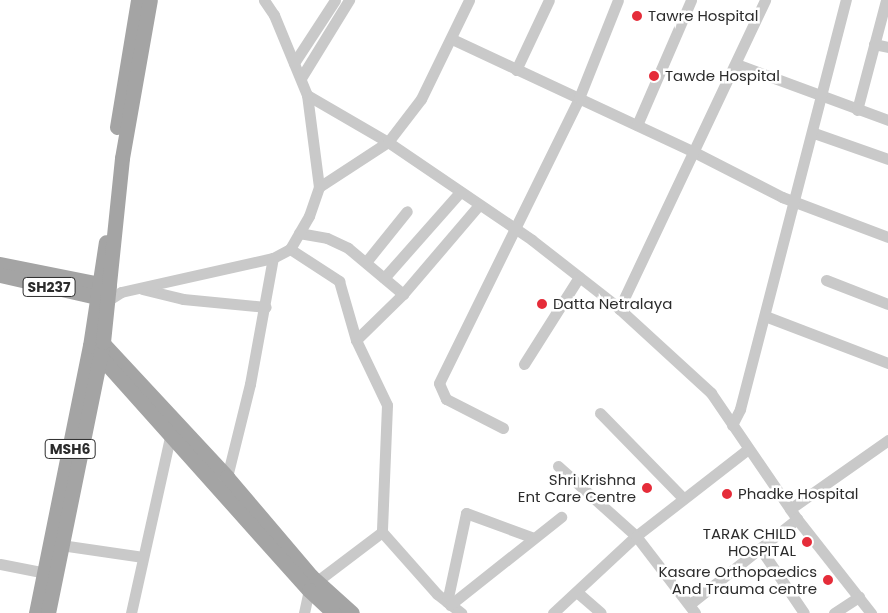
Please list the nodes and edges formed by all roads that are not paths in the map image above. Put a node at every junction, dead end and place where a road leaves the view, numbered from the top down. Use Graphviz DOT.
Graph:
graph roads {
  1 [pos="138,0"];
  2 [pos="150,0"];
  3 [pos="264,0"];
  4 [pos="335,0"];
  5 [pos="349,0"];
  6 [pos="469,0"];
  7 [pos="550,0"];
  8 [pos="618,0"];
  9 [pos="691,0"];
  10 [pos="765,0"];
  11 [pos="846,0"];
  12 [pos="887,1"];
  13 [pos="452,39"];
  14 [pos="874,44"];
  15 [pos="888,47"];
  16 [pos="294,63"];
  17 [pos="736,64"];
  18 [pos="516,70"];
  19 [pos="301,78"];
  20 [pos="307,95"];
  21 [pos="579,98"];
  22 [pos="822,98"];
  23 [pos="857,110"];
  24 [pos="888,120"];
  25 [pos="637,125"];
  26 [pos="814,133"];
  27 [pos="388,142"];
  28 [pos="696,153"];
  29 [pos="888,159"];
  30 [pos="318,186"];
  31 [pos="460,192"];
  32 [pos="795,202"];
  33 [pos="479,205"];
  34 [pos="407,211"];
  35 [pos="516,230"];
  36 [pos="299,233"];
  37 [pos="888,237"];
  38 [pos="290,249"];
  39 [pos="273,258"];
  40 [pos="366,262"];
  41 [pos="0,264"];
  42 [pos="0,276"];
  43 [pos="579,276"];
  44 [pos="384,278"];
  45 [pos="826,280"];
  46 [pos="141,288"];
  47 [pos="108,292"];
  48 [pos="403,294"];
  49 [pos="888,304"];
  50 [pos="266,307"];
  51 [pos="619,309"];
  52 [pos="765,316"];
  53 [pos="358,337"];
  54 [pos="96,345"];
  55 [pos="524,364"];
  56 [pos="888,364"];
  57 [pos="600,413"];
  58 [pos="732,425"];
  59 [pos="503,428"];
  60 [pos="171,433"];
  61 [pos="888,440"];
  62 [pos="748,449"];
  63 [pos="558,466"];
  64 [pos="227,477"];
  65 [pos="223,494"];
  66 [pos="683,498"];
  67 [pos="794,514"];
  68 [pos="561,517"];
  69 [pos="382,532"];
  70 [pos="636,536"];
  71 [pos="534,538"];
  72 [pos="56,545"];
  73 [pos="760,548"];
  74 [pos="144,557"];
  75 [pos="0,564"];
  76 [pos="50,574"];
  77 [pos="312,586"];
  78 [pos="578,593"];
  79 [pos="859,597"];
  80 [pos="448,603"];
  81 [pos="693,608"];
  82 [pos="36,613"];
  83 [pos="48,613"];
  84 [pos="131,613"];
  85 [pos="304,613"];
  86 [pos="334,613"];
  87 [pos="352,613"];
  88 [pos="461,613"];
  89 [pos="553,613"];
  90 [pos="601,613"];
  91 [pos="804,613"];
  92 [pos="834,613"];
  93 [pos="871,613"];
  1 -- 47 [label="main road"];
  2 -- 47 [label="main road"];
  3 -- 16 [label="street"];
  4 -- 16 [label="street"];
  5 -- 19 [label="street"];
  6 -- 13 [label="street"];
  7 -- 18 [label="street"];
  8 -- 21 [label="street"];
  9 -- 25 [label="street"];
  10 -- 17 [label="street"];
  11 -- 22 [label="street"];
  12 -- 14 [label="street"];
  13 -- 18 [label="street"];
  13 -- 27 [label="street"];
  14 -- 15 [label="street"];
  14 -- 23 [label="street"];
  16 -- 19 [label="street"];
  17 -- 22 [label="street"];
  17 -- 28 [label="street"];
  18 -- 21 [label="street"];
  19 -- 20 [label="street"];
  20 -- 27 [label="street"];
  20 -- 30 [label="street"];
  21 -- 25 [label="street"];
  21 -- 35 [label="street"];
  22 -- 23 [label="street"];
  22 -- 26 [label="street"];
  23 -- 24 [label="street"];
  25 -- 28 [label="street"];
  26 -- 29 [label="street"];
  26 -- 32 [label="street"];
  27 -- 30 [label="street"];
  27 -- 31 [label="street"];
  28 -- 32 [label="street"];
  28 -- 51 [label="street"];
  30 -- 36 [label="street"];
  31 -- 33 [label="street"];
  31 -- 44 [label="street"];
  32 -- 37 [label="street"];
  32 -- 52 [label="street"];
  33 -- 35 [label="street"];
  33 -- 48 [label="street"];
  34 -- 40 [label="street"];
  35 -- 43 [label="street"];
  35 -- 59 [label="street"];
  36 -- 38 [label="street"];
  36 -- 40 [label="street"];
  38 -- 39 [label="street"];
  38 -- 53 [label="street"];
  39 -- 46 [label="street"];
  39 -- 50 [label="street"];
  40 -- 44 [label="street"];
  41 -- 47 [label="main road"];
  42 -- 47 [label="main road, SH237"];
  43 -- 51 [label="street"];
  43 -- 55 [label="street"];
  44 -- 48 [label="street"];
  45 -- 49 [label="street"];
  46 -- 47 [label="street"];
  46 -- 50 [label="street"];
  47 -- 54 [label="main road, MSH6"];
  48 -- 53 [label="street"];
  50 -- 64 [label="street"];
  51 -- 58 [label="street"];
  52 -- 56 [label="street"];
  52 -- 58 [label="street"];
  53 -- 69 [label="street"];
  54 -- 60 [label="main road"];
  54 -- 64 [label="main road"];
  54 -- 72 [label="main road, MSH6"];
  57 -- 66 [label="street"];
  58 -- 62 [label="street"];
  60 -- 65 [label="main road"];
  60 -- 74 [label="street"];
  61 -- 67 [label="street"];
  62 -- 66 [label="street"];
  62 -- 67 [label="street"];
  63 -- 70 [label="street"];
  64 -- 65 [label="street"];
  64 -- 77 [label="main road"];
  65 -- 77 [label="main road"];
  66 -- 70 [label="street"];
  67 -- 73 [label="street"];
  67 -- 79 [label="street"];
  68 -- 71 [label="street"];
  69 -- 77 [label="street"];
  69 -- 80 [label="street"];
  70 -- 78 [label="street"];
  70 -- 81 [label="street"];
  71 -- 80 [label="street"];
  71 -- 80 [label="street"];
  72 -- 74 [label="street"];
  72 -- 76 [label="main road, MSH6"];
  73 -- 81 [label="street"];
  73 -- 91 [label="street"];
  74 -- 84 [label="street"];
  75 -- 76 [label="street"];
  76 -- 82 [label="main road, MSH6"];
  76 -- 83 [label="main road, MSH6"];
  77 -- 85 [label="street"];
  77 -- 86 [label="main road"];
  77 -- 87 [label="main road"];
  78 -- 89 [label="street"];
  78 -- 90 [label="street"];
  79 -- 92 [label="street"];
  79 -- 93 [label="street"];
  80 -- 88 [label="street"];
}
